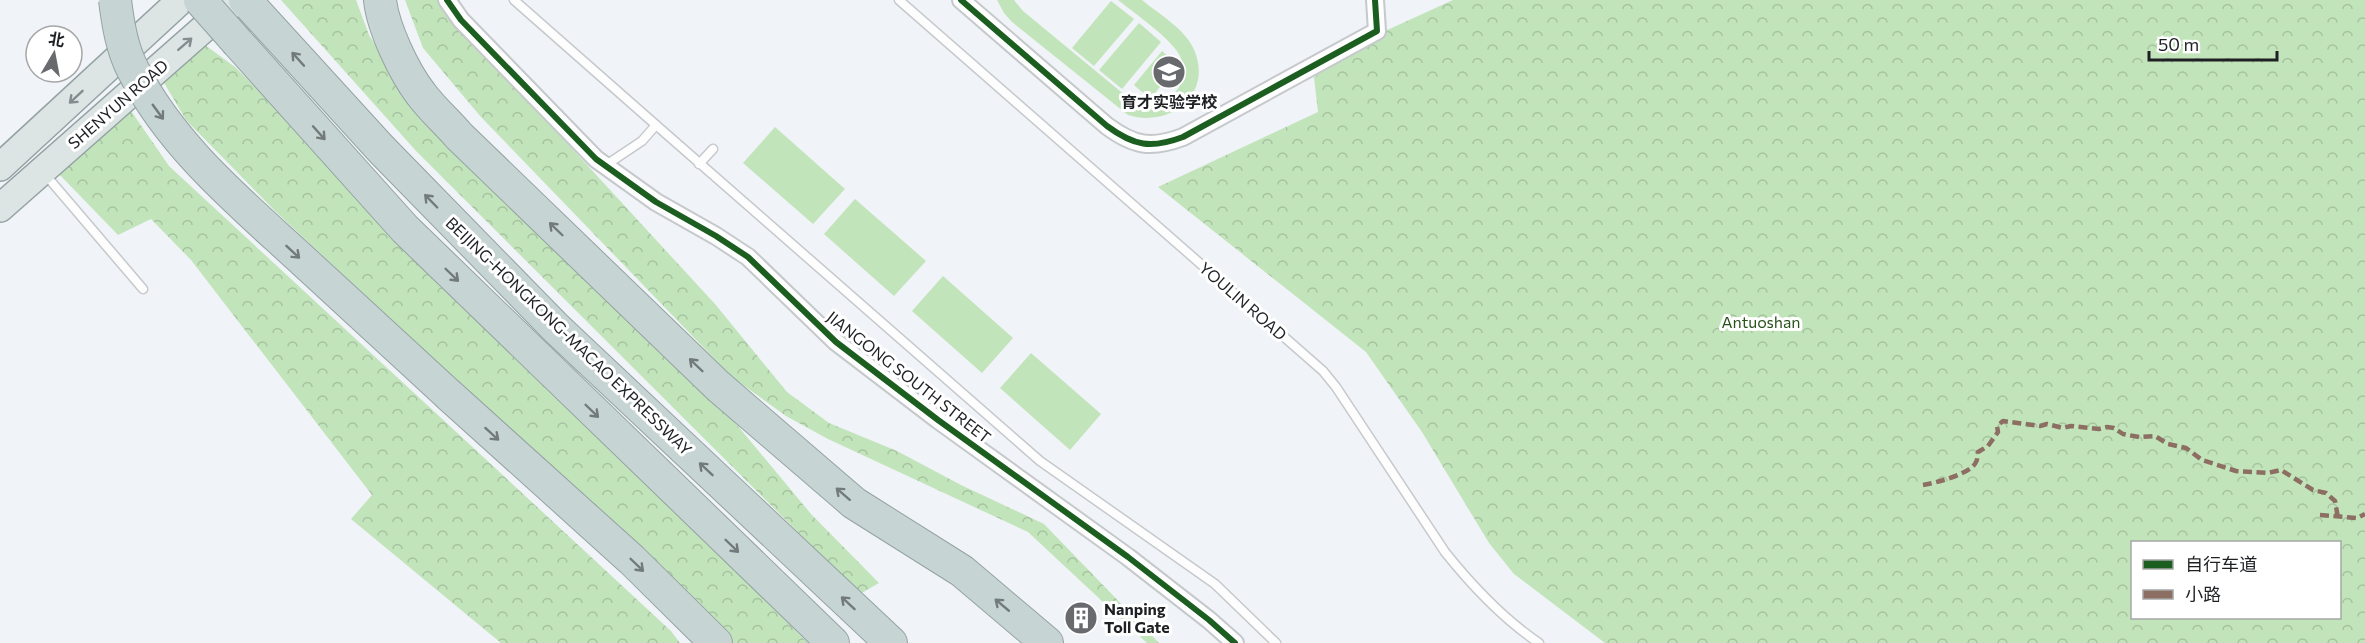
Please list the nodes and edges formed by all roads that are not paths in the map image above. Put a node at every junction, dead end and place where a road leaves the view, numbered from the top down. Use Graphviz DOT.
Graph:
graph roads {
  1 [pos="116,0"];
  2 [pos="181,0"];
  3 [pos="200,0"];
  4 [pos="380,0"];
  5 [pos="447,0"];
  6 [pos="514,0"];
  7 [pos="899,0"];
  8 [pos="961,0"];
  9 [pos="1375,0"];
  10 [pos="246,5"];
  11 [pos="656,125"];
  12 [pos="713,149"];
  13 [pos="699,164"];
  14 [pos="606,165"];
  15 [pos="0,167"];
  16 [pos="42,170"];
  17 [pos="0,208"];
  18 [pos="143,289"];
  19 [pos="716,643"];
  20 [pos="833,643"];
  21 [pos="891,643"];
  22 [pos="1047,643"];
  23 [pos="1234,643"];
  24 [pos="1276,643"];
  25 [pos="1539,643"];
  1 -- 19 [label="highway, one-way, bridge"];
  2 -- 15 [label="main road, SHENYUN ROAD, one-way"];
  3 -- 20 [label="highway, one-way, bridge"];
  22 -- 4 [label="highway, one-way"];
  5 -- 14 [label="street, JIANGONG SOUTH STREET"];
  6 -- 11 [label="lane"];
  7 -- 25 [label="lane, YOULIN ROAD"];
  8 -- 9 [label="street"];
  16 -- 10 [label="main road, SHENYUN ROAD, one-way"];
  21 -- 10 [label="highway, BEIJING-HONGKONG-MACAO EXPRESSWAY, one-way"];
  11 -- 13 [label="lane"];
  11 -- 14 [label="lane"];
  12 -- 13 [label="lane"];
  13 -- 24 [label="lane"];
  14 -- 23 [label="street, JIANGONG SOUTH STREET"];
  16 -- 17 [label="main road, SHENYUN ROAD"];
  16 -- 18 [label="lane"];
}
